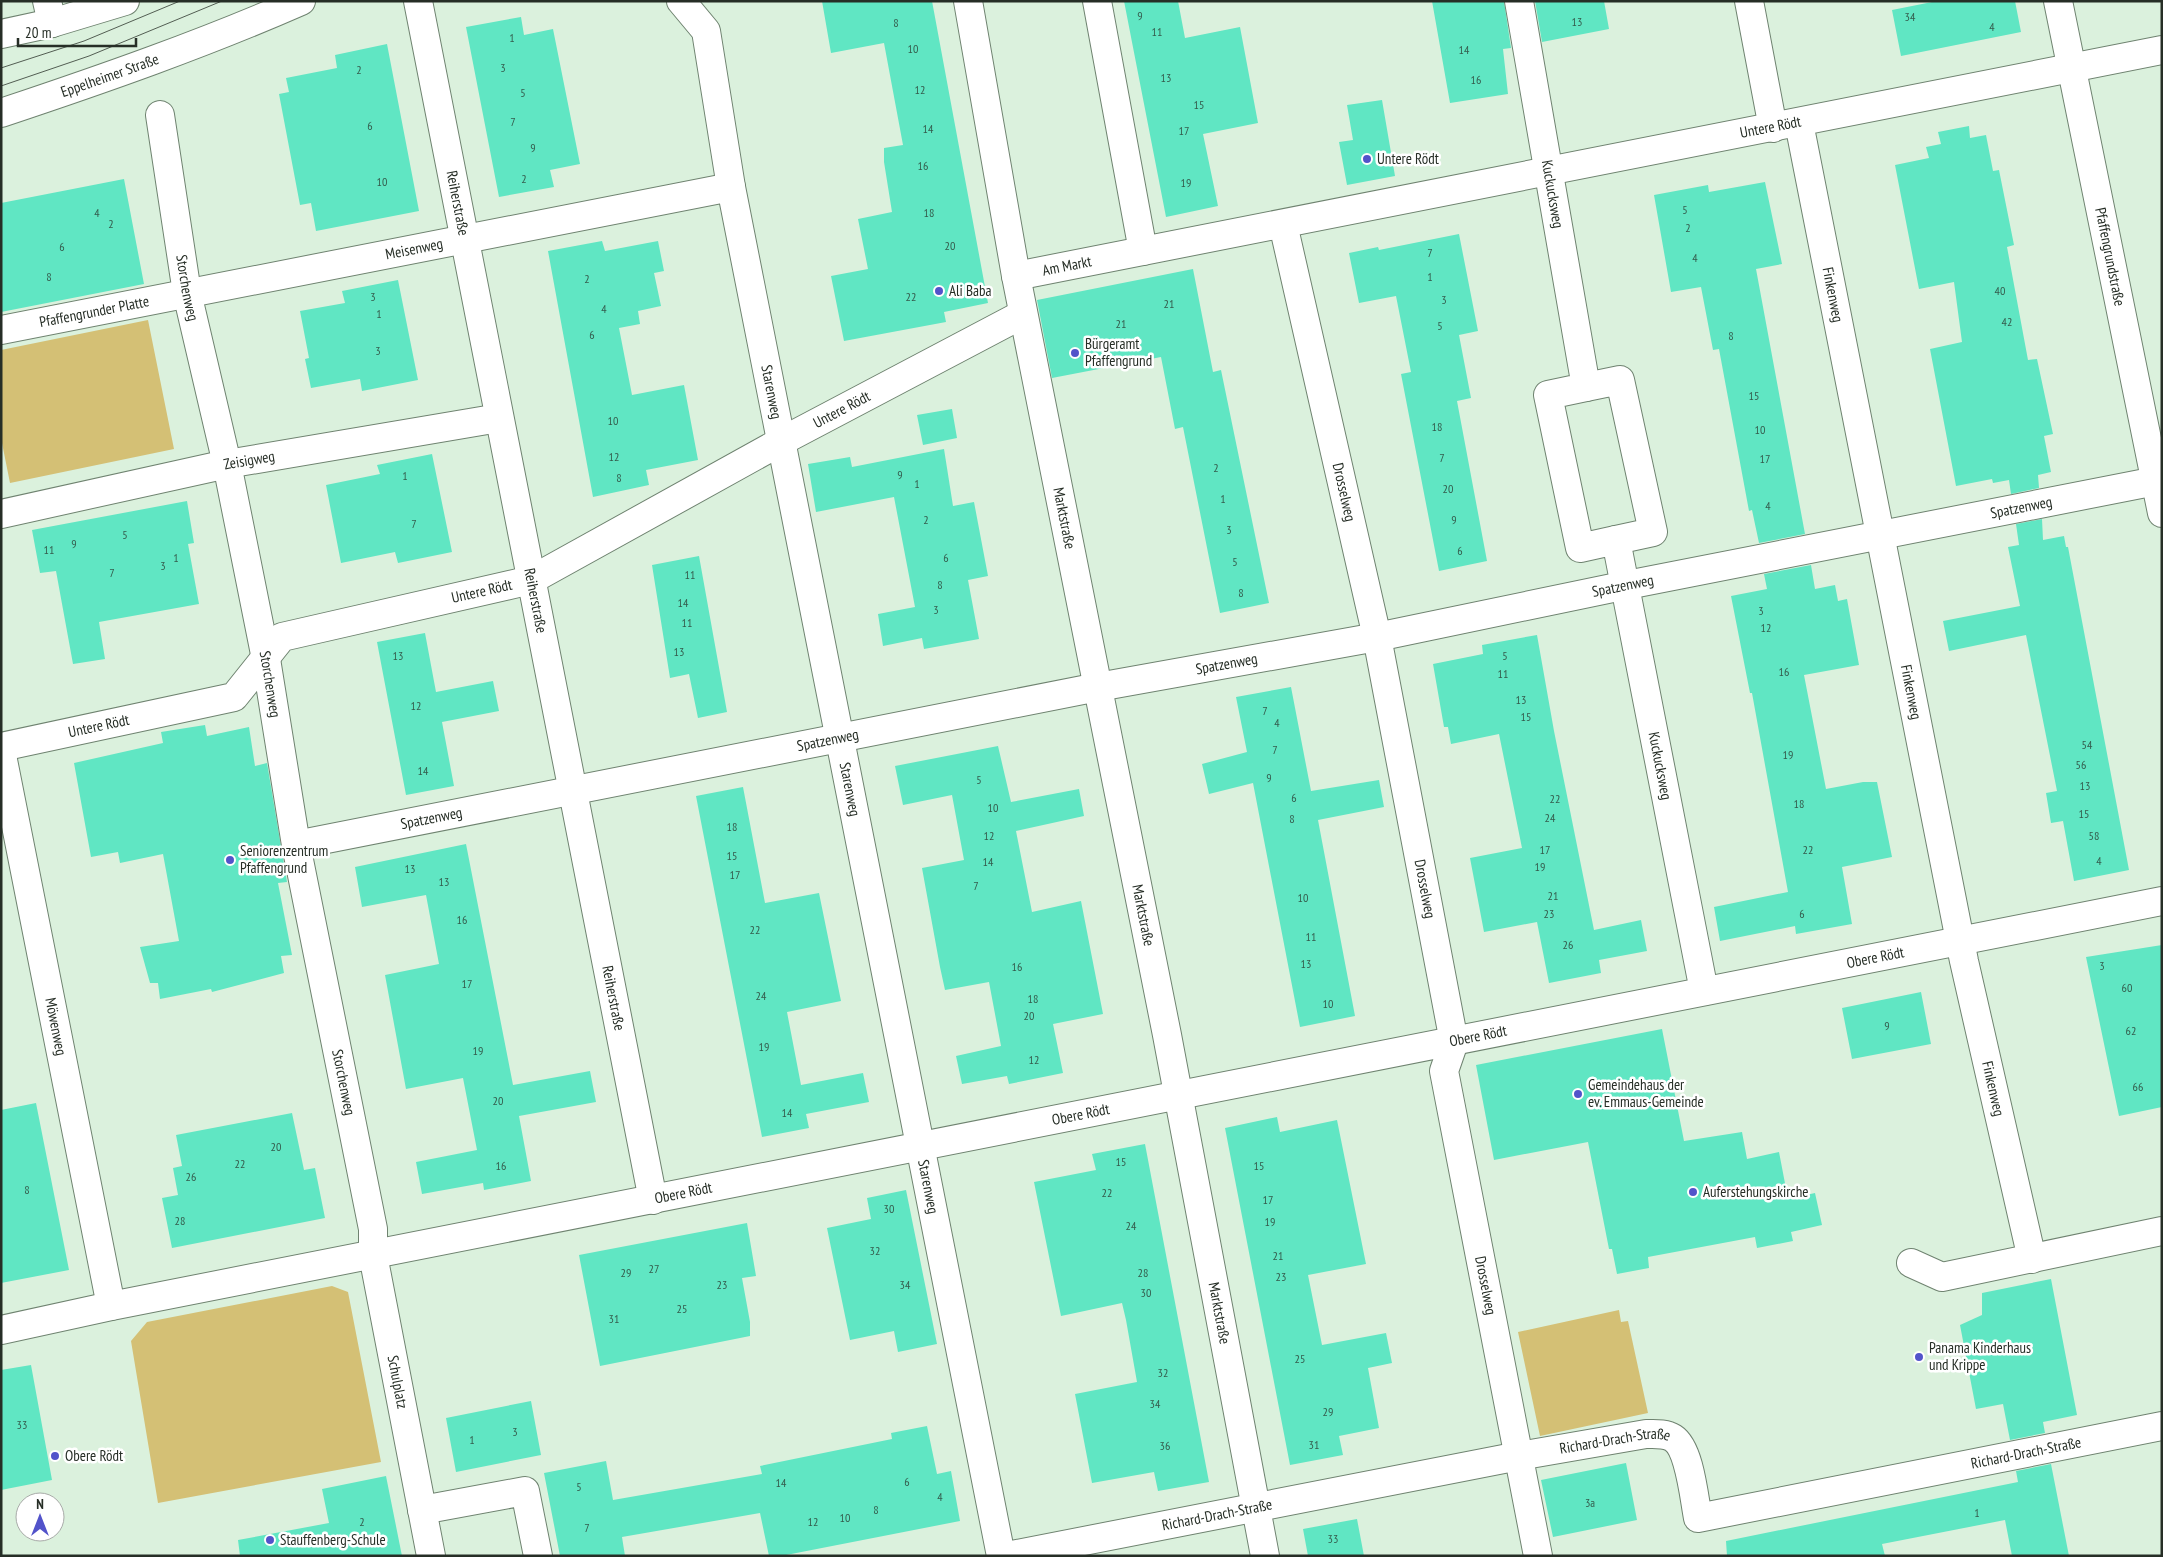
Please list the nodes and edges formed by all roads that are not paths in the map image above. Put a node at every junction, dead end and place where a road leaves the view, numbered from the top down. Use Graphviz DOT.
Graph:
graph roads {
  1 [pos="126,1"];
  2 [pos="301,1"];
  3 [pos="418,1"];
  4 [pos="681,1"];
  5 [pos="968,1"];
  6 [pos="1097,1"];
  7 [pos="1518,1"];
  8 [pos="1749,1"];
  9 [pos="2058,1"];
  10 [pos="49,12"];
  11 [pos="1,34"];
  12 [pos="2162,50"];
  13 [pos="2072,69"];
  14 [pos="1,113"];
  15 [pos="160,115"];
  16 [pos="1786,126"];
  17 [pos="1549,172"];
  18 [pos="731,187"];
  19 [pos="1283,224"];
  20 [pos="464,239"];
  21 [pos="1143,252"];
  22 [pos="1016,276"];
  23 [pos="187,293"];
  24 [pos="1023,314"];
  25 [pos="1,330"];
  26 [pos="1586,387"];
  27 [pos="499,418"];
  28 [pos="782,441"];
  29 [pos="227,464"];
  30 [pos="2156,482"];
  31 [pos="2162,512"];
  32 [pos="1,514"];
  33 [pos="1880,535"];
  34 [pos="1616,540"];
  35 [pos="531,580"];
  36 [pos="1627,585"];
  37 [pos="1377,637"];
  38 [pos="266,659"];
  39 [pos="1098,687"];
  40 [pos="840,739"];
  41 [pos="1,748"];
  42 [pos="573,791"];
  43 [pos="296,845"];
  44 [pos="2162,901"];
  45 [pos="1960,941"];
  46 [pos="1704,991"];
  47 [pos="1454,1042"];
  48 [pos="1178,1096"];
  49 [pos="921,1147"];
  50 [pos="653,1200"];
  51 [pos="2162,1231"];
  52 [pos="373,1255"];
  53 [pos="2032,1259"];
  54 [pos="1911,1263"];
  55 [pos="111,1306"];
  56 [pos="1,1330"];
  57 [pos="2162,1426"];
  58 [pos="1519,1456"];
  59 [pos="1255,1507"];
  60 [pos="422,1510"];
  61 [pos="431,1556"];
  62 [pos="538,1556"];
  63 [pos="1001,1556"];
  64 [pos="1007,1556"];
  65 [pos="1264,1556"];
  66 [pos="1538,1556"];
  1 -- 10 [label="street"];
  2 -- 14 [label="street, Eppelheimer Straße"];
  3 -- 20 [label="street, Reiherstraße"];
  4 -- 18 [label="street, Starenweg"];
  5 -- 22 [label="street"];
  6 -- 21 [label="street"];
  7 -- 17 [label="street, Kuckucksweg"];
  8 -- 16 [label="street, Finkenweg"];
  9 -- 13 [label="street, Pfaffengrundstraße"];
  10 -- 11 [label="street"];
  12 -- 13 [label="street, Untere Rödt"];
  13 -- 16 [label="street, Untere Rödt"];
  13 -- 30 [label="street, Pfaffengrundstraße"];
  15 -- 23 [label="street, Storchenweg"];
  16 -- 17 [label="street, Untere Rödt"];
  16 -- 33 [label="street, Finkenweg"];
  17 -- 19 [label="street, Untere Rödt"];
  17 -- 26 [label="street, Kuckucksweg"];
  18 -- 20 [label="street, Meisenweg"];
  18 -- 28 [label="street, Starenweg"];
  19 -- 21 [label="street, Untere Rödt"];
  19 -- 37 [label="street, Drosselweg"];
  20 -- 23 [label="street, Meisenweg"];
  20 -- 27 [label="street, Reiherstraße"];
  21 -- 22 [label="street, Am Markt"];
  22 -- 24 [label="street, Marktstraße"];
  23 -- 25 [label="street, Pfaffengrunder Platte"];
  23 -- 29 [label="street, Storchenweg"];
  24 -- 28 [label="street, Untere Rödt"];
  24 -- 39 [label="street, Marktstraße"];
  26 -- 34 [label="street"];
  26 -- 34 [label="street"];
  27 -- 29 [label="street, Zeisigweg"];
  27 -- 35 [label="street, Reiherstraße"];
  28 -- 35 [label="street, Untere Rödt"];
  28 -- 40 [label="street, Starenweg"];
  29 -- 32 [label="street, Zeisigweg"];
  29 -- 38 [label="street, Storchenweg"];
  30 -- 31 [label="street, Pfaffengrundstraße"];
  30 -- 33 [label="street, Spatzenweg"];
  33 -- 36 [label="street, Spatzenweg"];
  33 -- 45 [label="street, Finkenweg"];
  34 -- 36 [label="street, Kuckucksweg"];
  35 -- 38 [label="street, Untere Rödt"];
  35 -- 42 [label="street, Reiherstraße"];
  36 -- 37 [label="street, Spatzenweg"];
  36 -- 46 [label="street, Kuckucksweg"];
  37 -- 39 [label="street, Spatzenweg"];
  37 -- 47 [label="street, Drosselweg"];
  38 -- 41 [label="street, Untere Rödt"];
  38 -- 43 [label="street, Storchenweg"];
  39 -- 40 [label="street, Spatzenweg"];
  39 -- 48 [label="street, Marktstraße"];
  40 -- 42 [label="street, Spatzenweg"];
  40 -- 49 [label="street, Starenweg"];
  41 -- 55 [label="street, Möwenweg"];
  42 -- 43 [label="street, Spatzenweg"];
  42 -- 50 [label="street, Reiherstraße"];
  43 -- 52 [label="street, Storchenweg"];
  44 -- 45 [label="street, Obere Rödt"];
  45 -- 46 [label="street, Obere Rödt"];
  45 -- 53 [label="street, Finkenweg"];
  46 -- 47 [label="street, Obere Rödt"];
  47 -- 48 [label="street, Obere Rödt"];
  47 -- 58 [label="street, Drosselweg"];
  48 -- 49 [label="street, Obere Rödt"];
  48 -- 59 [label="street, Marktstraße"];
  49 -- 50 [label="street, Obere Rödt"];
  49 -- 63 [label="street, Starenweg"];
  50 -- 52 [label="street, Obere Rödt"];
  51 -- 53 [label="street"];
  52 -- 55 [label="street, Obere Rödt"];
  52 -- 60 [label="street, Schulplatz"];
  53 -- 54 [label="street"];
  55 -- 56 [label="street, Obere Rödt"];
  57 -- 58 [label="street, Richard-Drach-Straße"];
  58 -- 59 [label="street, Richard-Drach-Straße"];
  58 -- 66 [label="street, Drosselweg"];
  59 -- 64 [label="street, Richard-Drach-Straße"];
  59 -- 65 [label="street, Marktstraße"];
  60 -- 61 [label="street, Schulplatz"];
  60 -- 62 [label="street"];
}
